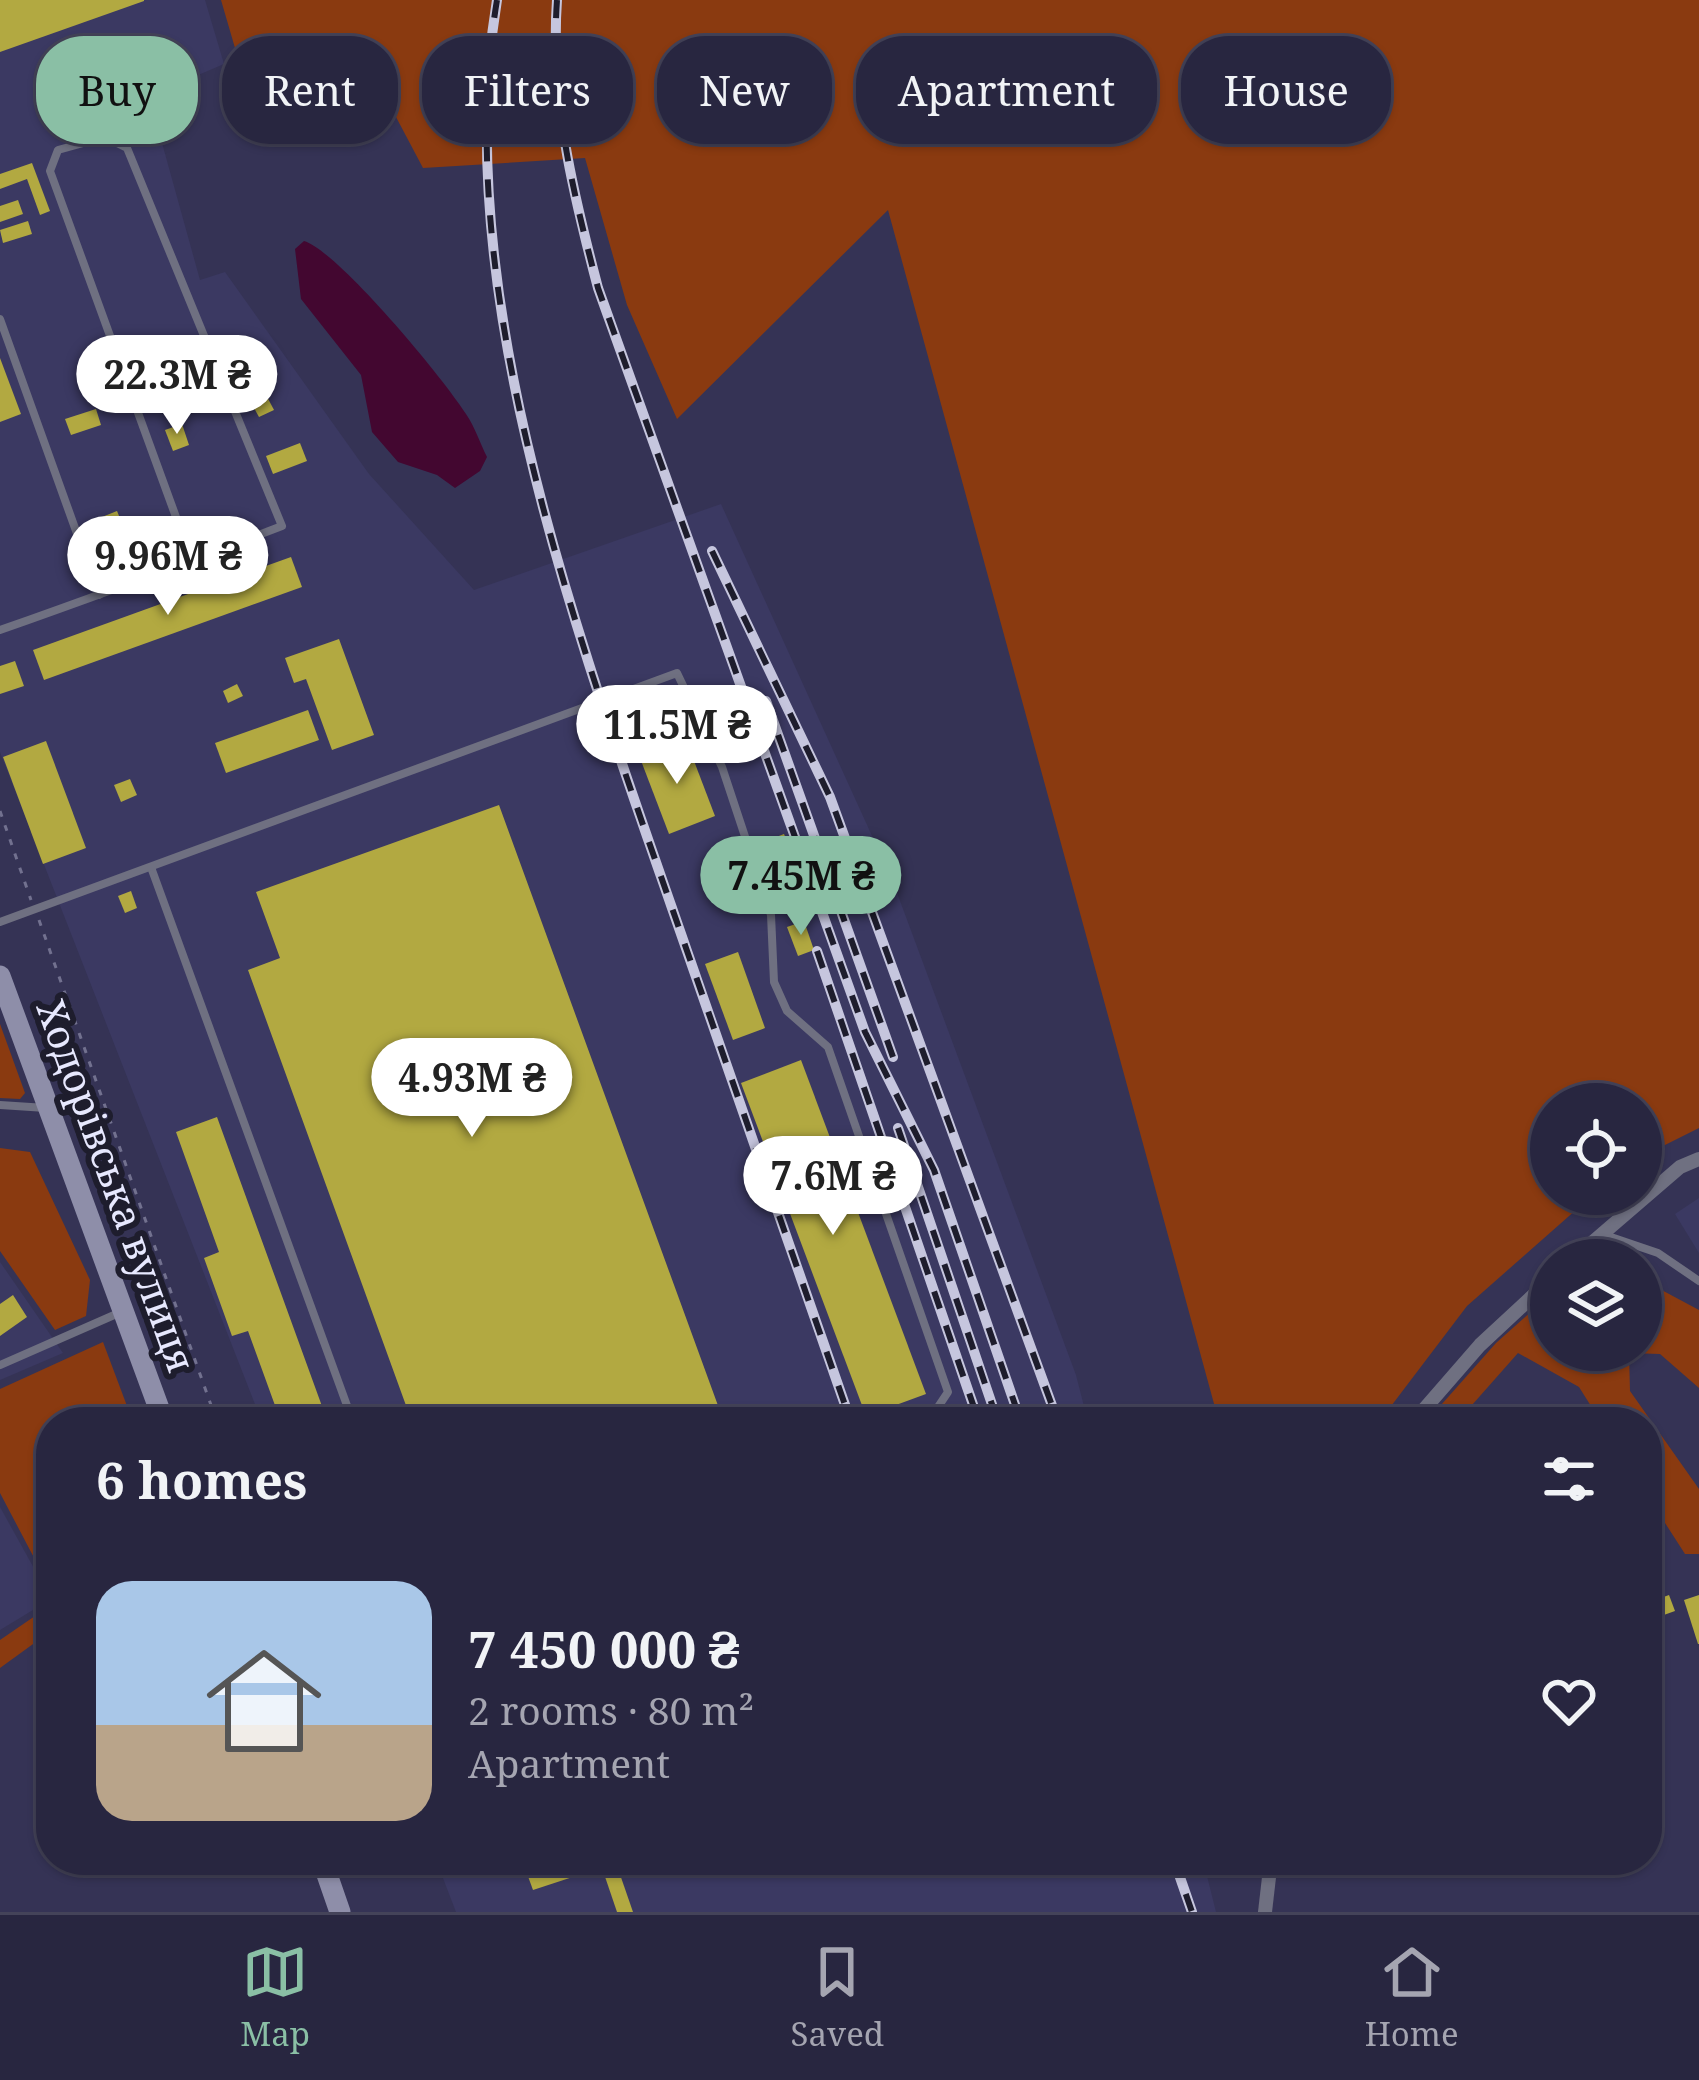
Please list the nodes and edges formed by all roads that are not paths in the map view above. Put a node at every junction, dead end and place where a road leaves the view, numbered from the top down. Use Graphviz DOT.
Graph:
graph roads {
  1 [pos="0,319"];
  2 [pos="191,561"];
  3 [pos="99,595"];
  4 [pos="0,630"];
  5 [pos="152,870"];
  6 [pos="0,922"];
  7 [pos="0,976"];
  8 [pos="0,1105"];
  9 [pos="47,1108"];
  10 [pos="1699,1159"];
  11 [pos="1600,1234"];
  12 [pos="1595,1239"];
  13 [pos="1699,1281"];
  14 [pos="1530,1299"];
  15 [pos="122,1312"];
  16 [pos="0,1365"];
  17 [pos="158,1407"];
  18 [pos="348,1407"];
  19 [pos="938,1407"];
  20 [pos="1426,1407"];
  21 [pos="327,1875"];
  22 [pos="1269,1875"];
  23 [pos="340,1912"];
  24 [pos="1265,1912"];
  1 -- 3 [label="lane"];
  2 -- 2 [label="lane"];
  2 -- 3 [label="lane"];
  3 -- 4 [label="lane"];
  5 -- 6 [label="lane"];
  5 -- 18 [label="lane"];
  5 -- 19 [label="lane"];
  7 -- 9 [label="main road, Ходорівська вулиця"];
  8 -- 9 [label="lane"];
  9 -- 15 [label="main road, Ходорівська вулиця"];
  10 -- 11 [label="street"];
  11 -- 12 [label="street"];
  11 -- 13 [label="lane"];
  14 -- 20 [label="street"];
  15 -- 16 [label="lane"];
  15 -- 17 [label="main road, Ходорівська вулиця"];
  21 -- 23 [label="main road"];
  22 -- 24 [label="street"];
}
